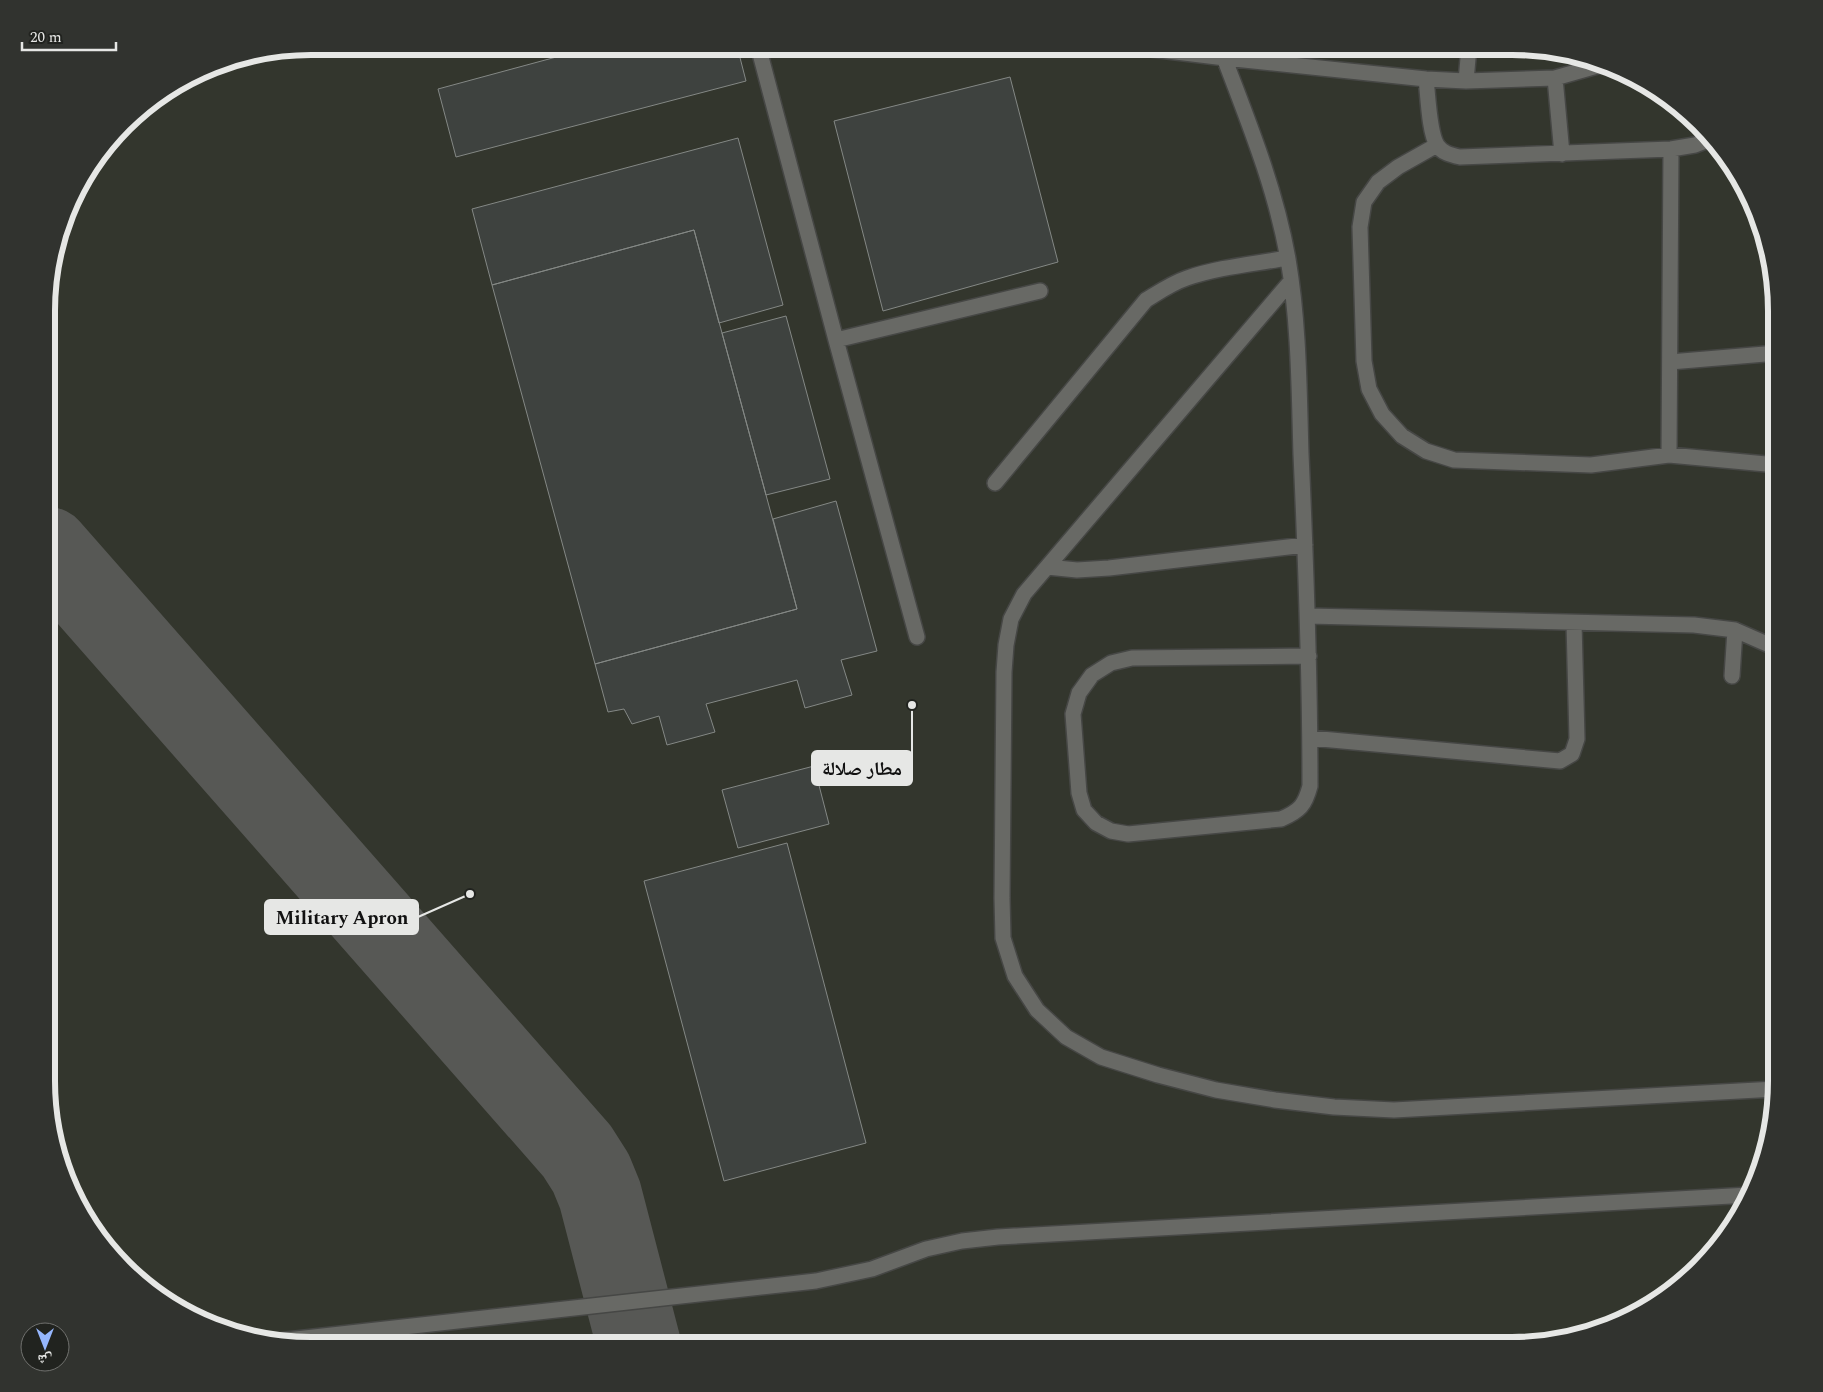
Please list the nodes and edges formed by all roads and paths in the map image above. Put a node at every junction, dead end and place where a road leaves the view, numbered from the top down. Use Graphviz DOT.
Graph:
graph roads {
  1 [pos="760,55"];
  2 [pos="1224,55"];
  3 [pos="1246,55"];
  4 [pos="1468,55"];
  5 [pos="1590,68"];
  6 [pos="1555,78"];
  7 [pos="1426,79"];
  8 [pos="1466,81"];
  9 [pos="1704,142"];
  10 [pos="1438,146"];
  11 [pos="1671,149"];
  12 [pos="1562,154"];
  13 [pos="1288,258"];
  14 [pos="1291,281"];
  15 [pos="1040,290"];
  16 [pos="836,340"];
  17 [pos="1768,354"];
  18 [pos="1670,362"];
  19 [pos="1669,455"];
  20 [pos="1768,464"];
  21 [pos="995,483"];
  22 [pos="1305,545"];
  23 [pos="1047,567"];
  24 [pos="1308,616"];
  25 [pos="1574,623"];
  26 [pos="1736,630"];
  27 [pos="917,637"];
  28 [pos="1768,644"];
  29 [pos="1309,656"];
  30 [pos="1732,676"];
  31 [pos="1310,738"];
  32 [pos="1767,1089"];
  33 [pos="1741,1195"];
  34 [pos="314,1337"];
  1 -- 16 [label="lane"];
  2 -- 13 [label="lane"];
  3 -- 7 [label="lane"];
  4 -- 8 [label="lane"];
  5 -- 6 [label="lane"];
  6 -- 8 [label="lane"];
  6 -- 12 [label="lane"];
  7 -- 8 [label="lane"];
  7 -- 10 [label="lane"];
  9 -- 11 [label="lane"];
  10 -- 12 [label="lane"];
  10 -- 19 [label="lane"];
  11 -- 12 [label="lane"];
  11 -- 18 [label="lane"];
  13 -- 14 [label="lane"];
  13 -- 21 [label="lane"];
  14 -- 22 [label="lane"];
  14 -- 23 [label="lane"];
  15 -- 16 [label="lane"];
  16 -- 27 [label="lane"];
  17 -- 18 [label="lane"];
  18 -- 19 [label="lane"];
  19 -- 20 [label="lane"];
  22 -- 23 [label="lane"];
  22 -- 24 [label="lane"];
  23 -- 32 [label="lane"];
  24 -- 25 [label="lane"];
  24 -- 29 [label="lane"];
  25 -- 26 [label="lane"];
  25 -- 31 [label="lane"];
  26 -- 28 [label="lane"];
  26 -- 30 [label="lane"];
  29 -- 31 [label="lane"];
  29 -- 31 [label="lane"];
  33 -- 34 [label="lane"];
}
